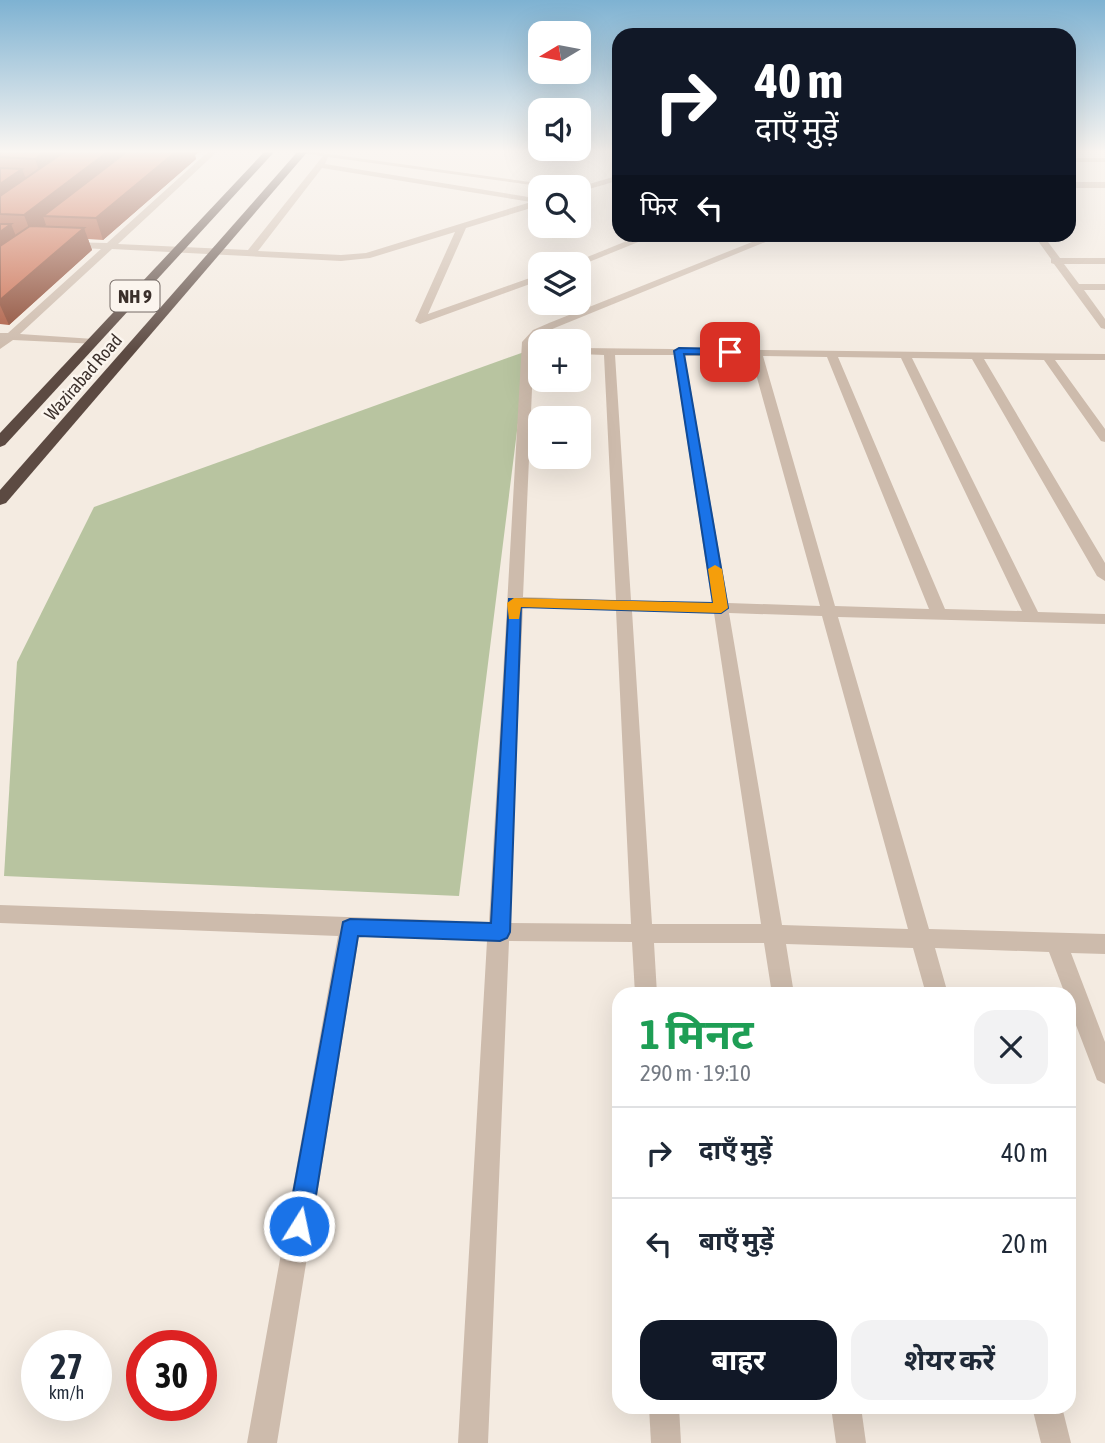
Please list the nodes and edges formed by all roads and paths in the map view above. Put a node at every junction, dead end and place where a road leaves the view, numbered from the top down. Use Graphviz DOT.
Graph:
graph roads {
  1 [pos="141,217"];
  2 [pos="207,217"];
  3 [pos="246,217"];
  4 [pos="279,217"];
  5 [pos="491,217"];
  6 [pos="463,226"];
  7 [pos="633,242"];
  8 [pos="753,242"];
  9 [pos="1042,242"];
  10 [pos="61,243"];
  11 [pos="110,246"];
  12 [pos="178,248"];
  13 [pos="218,250"];
  14 [pos="252,252"];
  15 [pos="591,258"];
  16 [pos="1054,261"];
  17 [pos="1105,261"];
  18 [pos="528,282"];
  19 [pos="1074,287"];
  20 [pos="1105,287"];
  21 [pos="1101,316"];
  22 [pos="1105,326"];
  23 [pos="543,329"];
  24 [pos="5,336"];
  25 [pos="94,342"];
  26 [pos="0,346"];
  27 [pos="591,351"];
  28 [pos="609,351"];
  29 [pos="679,351"];
  30 [pos="756,353"];
  31 [pos="831,353"];
  32 [pos="904,354"];
  33 [pos="975,354"];
  34 [pos="1047,356"];
  35 [pos="1105,357"];
  36 [pos="531,392"];
  37 [pos="1105,438"];
  38 [pos="0,442"];
  39 [pos="0,500"];
  40 [pos="1105,576"];
  41 [pos="514,603"];
  42 [pos="622,605"];
  43 [pos="721,608"];
  44 [pos="829,611"];
  45 [pos="939,614"];
  46 [pos="1033,617"];
  47 [pos="1105,619"];
  48 [pos="0,914"];
  49 [pos="350,928"];
  50 [pos="500,932"];
  51 [pos="644,934"];
  52 [pos="774,934"];
  53 [pos="922,939"];
  54 [pos="1056,943"];
  55 [pos="1105,944"];
  56 [pos="646,987"];
  57 [pos="782,987"];
  58 [pos="935,987"];
  59 [pos="1073,987"];
  60 [pos="1076,996"];
  61 [pos="1105,1072"];
  62 [pos="664,1414"];
  63 [pos="847,1414"];
  64 [pos="1049,1414"];
  65 [pos="262,1443"];
  66 [pos="473,1443"];
  67 [pos="666,1443"];
  68 [pos="851,1443"];
  69 [pos="1056,1443"];
  1 -- 11 [label="street"];
  2 -- 12 [label="highway, Wazirabad Road / NH 9"];
  3 -- 13 [label="highway, Wazirabad Road / NH 9"];
  4 -- 14 [label="street"];
  5 -- 6 [label="street"];
  6 -- 14 [label="street"];
  6 -- 18 [label="street"];
  7 -- 15 [label="street"];
  8 -- 23 [label="street"];
  9 -- 16 [label="street"];
  10 -- 11 [label="street"];
  11 -- 12 [label="street"];
  11 -- 24 [label="street"];
  12 -- 13 [label="street"];
  12 -- 25 [label="highway, Wazirabad Road / NH 9"];
  13 -- 14 [label="street"];
  13 -- 39 [label="highway, Wazirabad Road / NH 9"];
  16 -- 17 [label="street"];
  16 -- 19 [label="street"];
  19 -- 20 [label="street"];
  19 -- 21 [label="street"];
  21 -- 22 [label="street"];
  24 -- 25 [label="street"];
  24 -- 26 [label="street"];
  25 -- 38 [label="highway, Wazirabad Road / NH 9"];
  27 -- 28 [label="street"];
  28 -- 29 [label="street"];
  28 -- 42 [label="street"];
  29 -- 30 [label="street"];
  29 -- 43 [label="street"];
  30 -- 31 [label="street"];
  30 -- 44 [label="street"];
  31 -- 32 [label="street"];
  31 -- 45 [label="street"];
  32 -- 33 [label="street"];
  32 -- 46 [label="street"];
  33 -- 34 [label="street"];
  33 -- 40 [label="street"];
  34 -- 35 [label="street"];
  34 -- 37 [label="street"];
  36 -- 41 [label="street"];
  41 -- 42 [label="street"];
  41 -- 50 [label="street"];
  42 -- 43 [label="street"];
  42 -- 51 [label="street"];
  43 -- 44 [label="street"];
  43 -- 52 [label="street"];
  44 -- 45 [label="street"];
  44 -- 53 [label="street"];
  45 -- 46 [label="street"];
  46 -- 47 [label="street"];
  48 -- 49 [label="street"];
  49 -- 50 [label="street"];
  49 -- 65 [label="street"];
  50 -- 51 [label="street"];
  50 -- 66 [label="street"];
  51 -- 52 [label="street"];
  51 -- 56 [label="street"];
  52 -- 53 [label="street"];
  52 -- 57 [label="street"];
  53 -- 54 [label="street"];
  53 -- 58 [label="street"];
  54 -- 55 [label="street"];
  54 -- 59 [label="street"];
  60 -- 61 [label="street"];
  62 -- 67 [label="street"];
  63 -- 68 [label="street"];
  64 -- 69 [label="street"];
}
